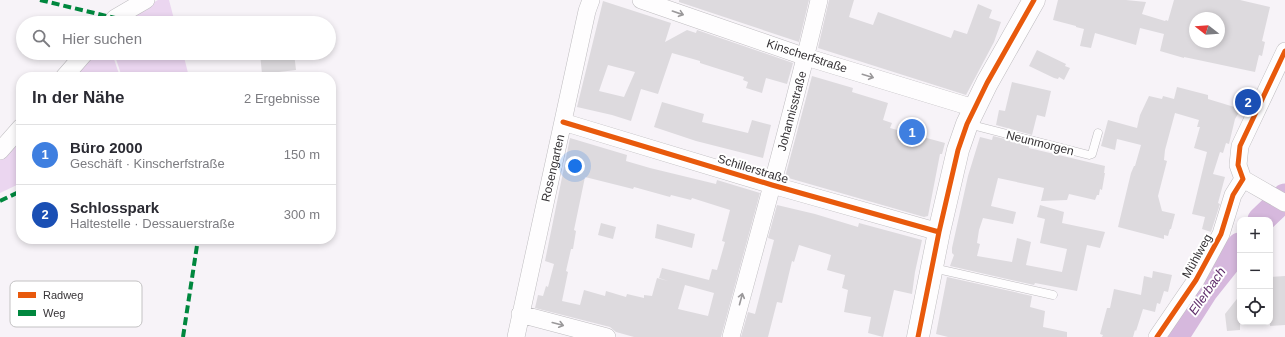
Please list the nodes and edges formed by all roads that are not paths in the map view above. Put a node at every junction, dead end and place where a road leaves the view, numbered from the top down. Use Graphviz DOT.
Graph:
graph roads {
  1 [pos="146,0"];
  2 [pos="591,0"];
  3 [pos="641,0"];
  4 [pos="819,0"];
  5 [pos="1034,0"];
  6 [pos="119,16"];
  7 [pos="1285,51"];
  8 [pos="806,57"];
  9 [pos="79,60"];
  10 [pos="68,72"];
  11 [pos="971,116"];
  12 [pos="563,122"];
  13 [pos="16,133"];
  14 [pos="1098,134"];
  15 [pos="0,151"];
  16 [pos="1243,179"];
  17 [pos="772,185"];
  18 [pos="1285,203"];
  19 [pos="939,232"];
  20 [pos="932,268"];
  21 [pos="1053,295"];
  22 [pos="520,314"];
  23 [pos="516,337"];
  24 [pos="607,337"];
  25 [pos="731,337"];
  26 [pos="918,337"];
  27 [pos="1156,337"];
  1 -- 6 [label="street"];
  2 -- 12 [label="street, Rosengarten"];
  3 -- 8 [label="street, Kinscherfstraße, one-way"];
  4 -- 8 [label="street, Johannisstraße"];
  5 -- 11 [label="street"];
  7 -- 16 [label="street"];
  8 -- 11 [label="street, Kinscherfstraße, one-way"];
  8 -- 17 [label="street, Johannisstraße"];
  9 -- 10 [label="street"];
  11 -- 14 [label="lane, Neunmorgen"];
  11 -- 19 [label="street"];
  12 -- 17 [label="street, Schillerstraße"];
  12 -- 22 [label="street, Rosengarten"];
  13 -- 15 [label="street"];
  16 -- 18 [label="street"];
  16 -- 27 [label="street, Mühlweg"];
  17 -- 19 [label="street, Schillerstraße"];
  25 -- 17 [label="street, Johannisstraße, one-way"];
  19 -- 20 [label="street"];
  20 -- 21 [label="lane"];
  20 -- 26 [label="street"];
  22 -- 23 [label="street, Rosengarten"];
  22 -- 24 [label="street, one-way"];
}
